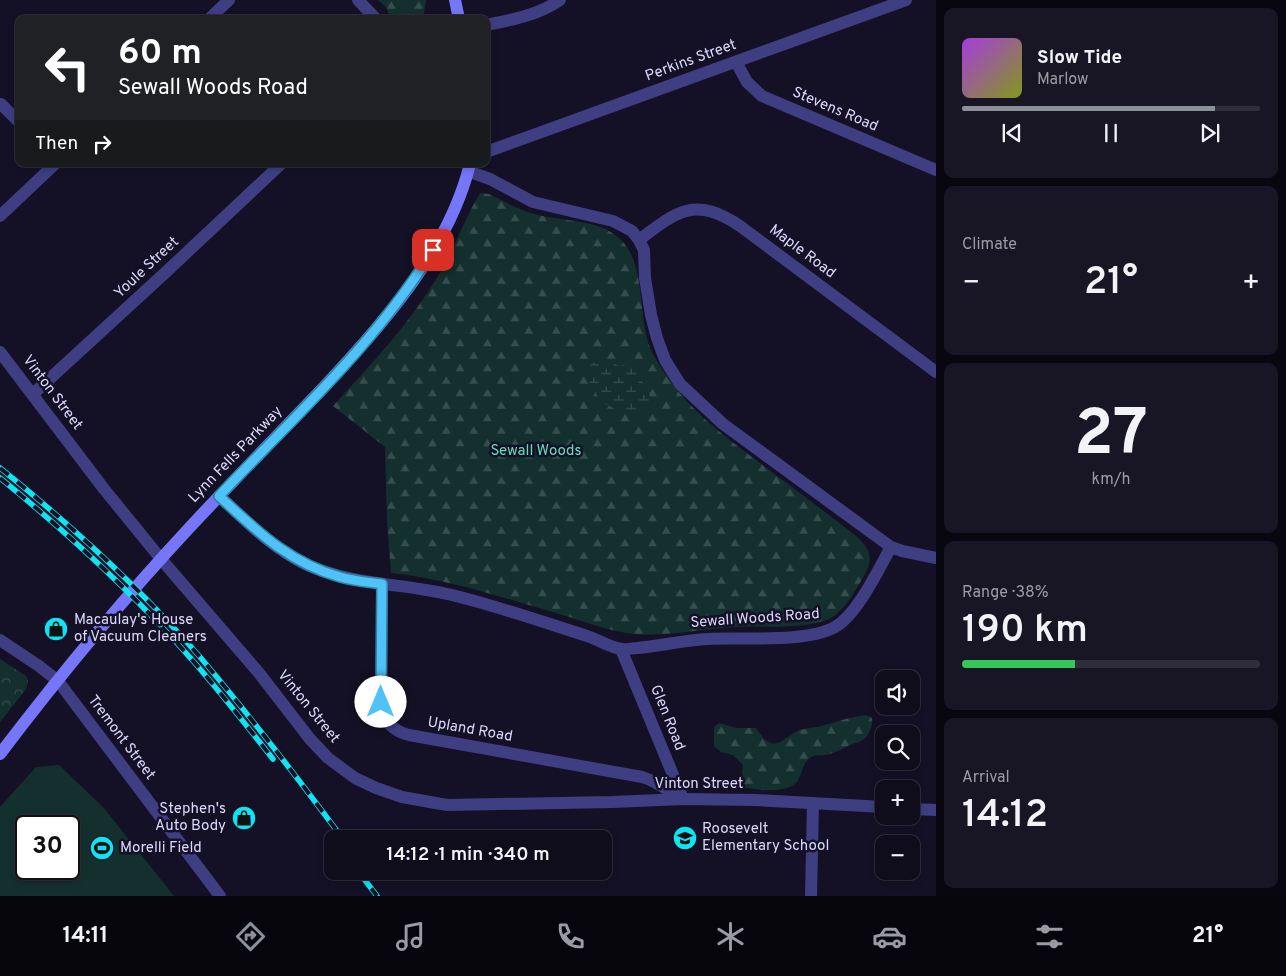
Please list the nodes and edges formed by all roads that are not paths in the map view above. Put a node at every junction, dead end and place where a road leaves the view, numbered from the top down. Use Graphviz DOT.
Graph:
graph roads {
  1 [pos="229,0"];
  2 [pos="358,0"];
  3 [pos="455,0"];
  4 [pos="560,0"];
  5 [pos="906,0"];
  6 [pos="213,15"];
  7 [pos="372,15"];
  8 [pos="458,15"];
  9 [pos="490,24"];
  10 [pos="736,62"];
  11 [pos="1,104"];
  12 [pos="15,118"];
  13 [pos="490,151"];
  14 [pos="52,167"];
  15 [pos="278,167"];
  16 [pos="469,168"];
  17 [pos="936,170"];
  18 [pos="0,216"];
  19 [pos="639,240"];
  20 [pos="0,352"];
  21 [pos="936,372"];
  22 [pos="33,394"];
  23 [pos="219,496"];
  24 [pos="891,548"];
  25 [pos="936,558"];
  26 [pos="160,560"];
  27 [pos="382,584"];
  28 [pos="0,640"];
  29 [pos="621,649"];
  30 [pos="58,681"];
  31 [pos="0,754"];
  32 [pos="683,799"];
  33 [pos="813,803"];
  34 [pos="875,806"];
  35 [pos="920,809"];
  36 [pos="936,810"];
  37 [pos="220,896"];
  38 [pos="811,896"];
  1 -- 6 [label="street"];
  2 -- 7 [label="street"];
  3 -- 8 [label="main road"];
  4 -- 9 [label="street"];
  5 -- 10 [label="street, Perkins Street"];
  10 -- 13 [label="street, Perkins Street"];
  10 -- 17 [label="street, Stevens Road"];
  11 -- 12 [label="street"];
  14 -- 18 [label="street"];
  15 -- 22 [label="street, Youle Street"];
  16 -- 19 [label="street"];
  16 -- 23 [label="main road, Lynn Fells Parkway"];
  19 -- 21 [label="street, Maple Road"];
  19 -- 24 [label="street"];
  20 -- 22 [label="street, Vinton Street"];
  22 -- 26 [label="street, Vinton Street"];
  23 -- 26 [label="main road, Lynn Fells Parkway"];
  23 -- 27 [label="street, Sewall Woods Road"];
  24 -- 25 [label="street"];
  24 -- 29 [label="street, Sewall Woods Road"];
  26 -- 30 [label="main road, Lynn Fells Parkway"];
  26 -- 32 [label="street, Vinton Street"];
  27 -- 29 [label="street, Sewall Woods Road"];
  27 -- 32 [label="street, Upland Road"];
  28 -- 30 [label="street, Tremont Street"];
  29 -- 32 [label="street, Glen Road"];
  30 -- 31 [label="main road, Lynn Fells Parkway"];
  30 -- 37 [label="street, Tremont Street"];
  32 -- 33 [label="street, Vinton Street"];
  33 -- 34 [label="street, Vinton Street"];
  33 -- 38 [label="street"];
  35 -- 36 [label="street"];
}
